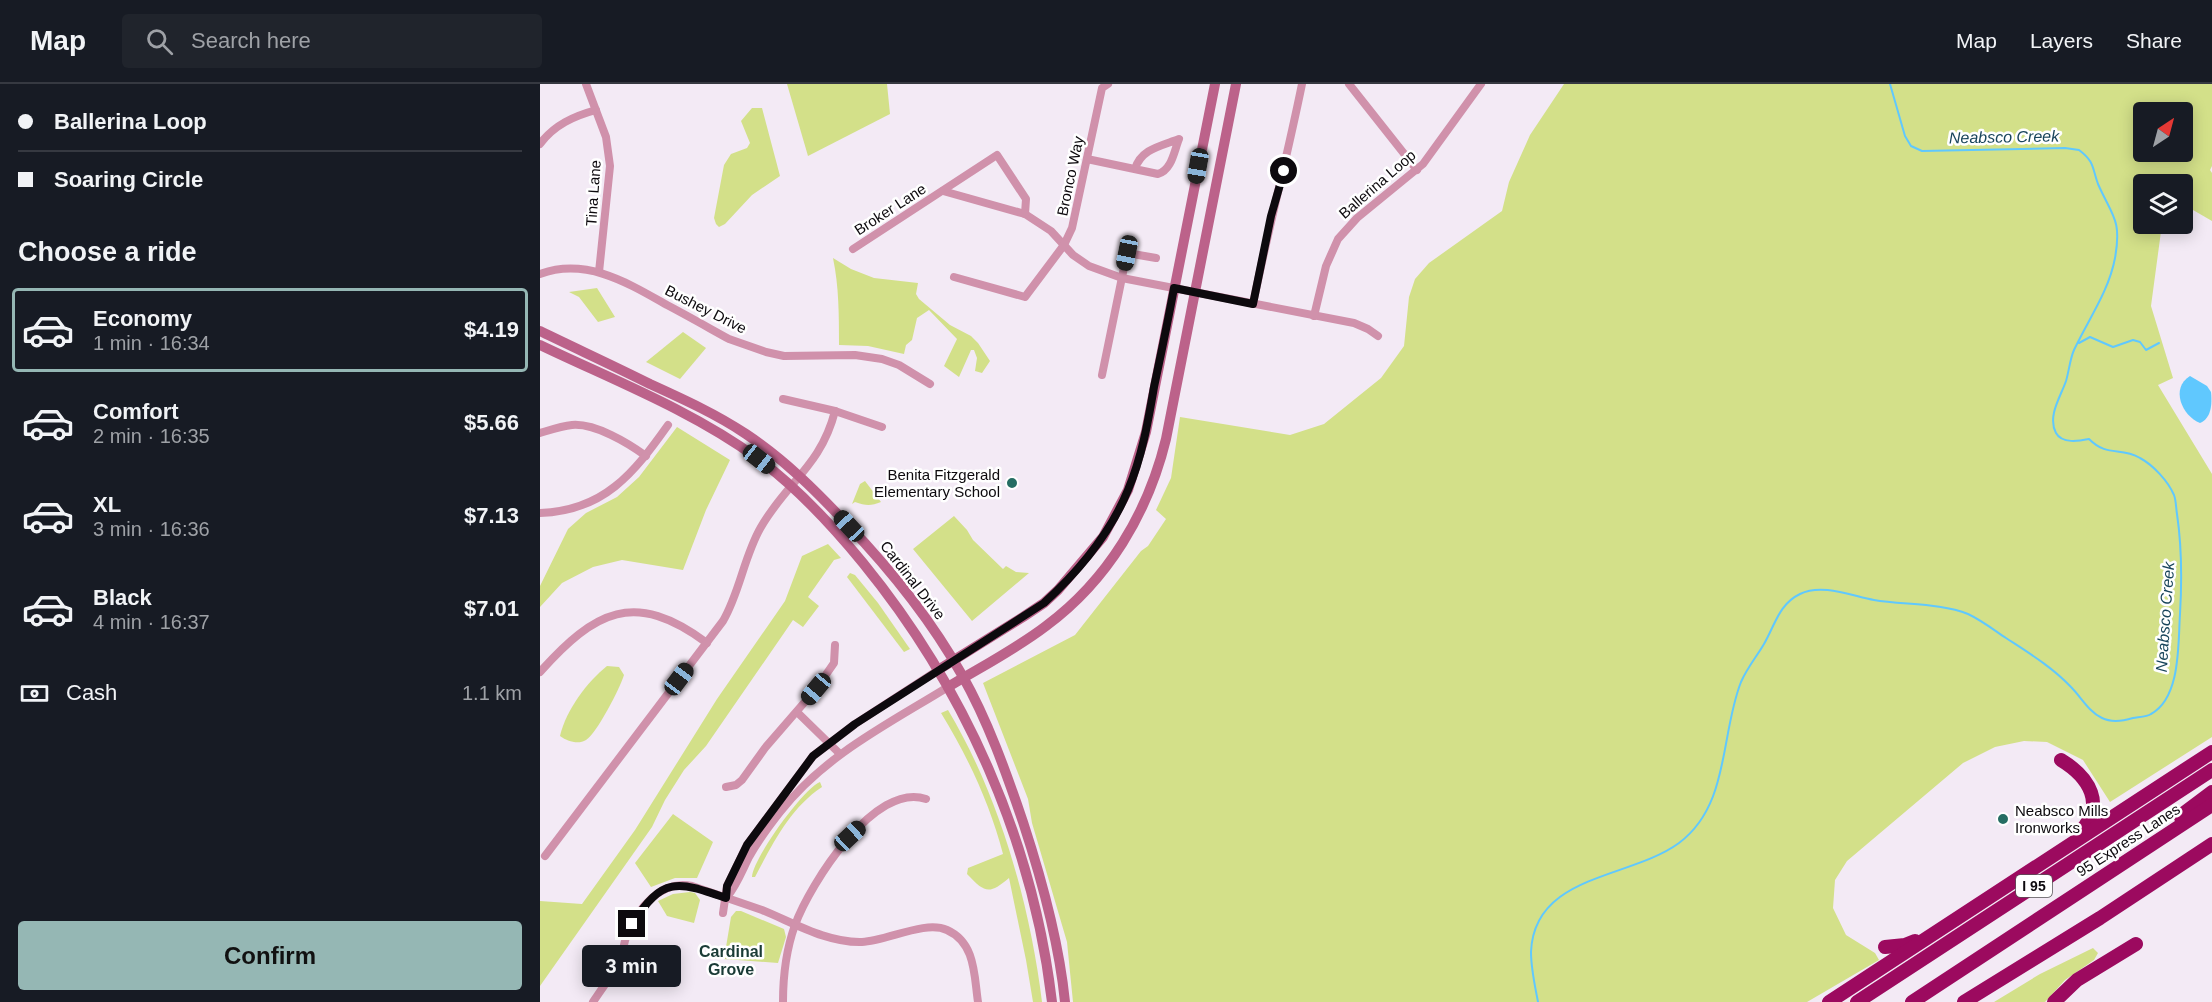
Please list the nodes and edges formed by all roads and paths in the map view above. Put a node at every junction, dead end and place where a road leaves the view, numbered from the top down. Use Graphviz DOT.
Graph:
graph roads {
  1 [pos="586,84"];
  2 [pos="1108,84"];
  3 [pos="1215,84"];
  4 [pos="1236,84"];
  5 [pos="1302,84"];
  6 [pos="1349,84"];
  7 [pos="1481,84"];
  8 [pos="596,110"];
  9 [pos="540,144"];
  10 [pos="1088,159"];
  11 [pos="1135,169"];
  12 [pos="1416,170"];
  13 [pos="943,191"];
  14 [pos="1025,214"];
  15 [pos="1064,245"];
  16 [pos="853,249"];
  17 [pos="1156,258"];
  18 [pos="599,272"];
  19 [pos="540,274"];
  20 [pos="954,277"];
  21 [pos="1122,278"];
  22 [pos="1174,288"];
  23 [pos="1195,293"];
  24 [pos="1253,304"];
  25 [pos="1314,316"];
  26 [pos="540,331"];
  27 [pos="1378,336"];
  28 [pos="540,345"];
  29 [pos="1102,375"];
  30 [pos="930,384"];
  31 [pos="783,399"];
  32 [pos="836,411"];
  33 [pos="668,425"];
  34 [pos="882,427"];
  35 [pos="540,433"];
  36 [pos="646,456"];
  37 [pos="801,477"];
  38 [pos="793,486"];
  39 [pos="540,513"];
  40 [pos="706,643"];
  41 [pos="835,645"];
  42 [pos="953,660"];
  43 [pos="938,670"];
  44 [pos="540,672"];
  45 [pos="963,677"];
  46 [pos="948,687"];
  47 [pos="797,712"];
  48 [pos="829,743"];
  49 [pos="2212,752"];
  50 [pos="840,754"];
  51 [pos="2061,760"];
  52 [pos="2212,770"];
  53 [pos="726,787"];
  54 [pos="2212,792"];
  55 [pos="926,799"];
  56 [pos="2212,805"];
  57 [pos="2169,833"];
  58 [pos="2069,843"];
  59 [pos="2212,844"];
  60 [pos="544,856"];
  61 [pos="726,898"];
  62 [pos="723,913"];
  63 [pos="1949,923"];
  64 [pos="795,925"];
  65 [pos="2136,944"];
  66 [pos="1885,947"];
  67 [pos="593,1002"];
  68 [pos="783,1002"];
  69 [pos="978,1002"];
  70 [pos="1052,1002"];
  71 [pos="1065,1002"];
  72 [pos="1829,1002"];
  73 [pos="1857,1002"];
  74 [pos="1912,1002"];
  75 [pos="1964,1002"];
  76 [pos="2054,1002"];
  1 -- 8 [label="street, Tina Lane"];
  2 -- 10 [label="street, Bronco Way"];
  3 -- 22 [label="main road"];
  4 -- 23 [label="main road"];
  5 -- 24 [label="street"];
  6 -- 12 [label="street"];
  7 -- 12 [label="street, Ballerina Loop"];
  8 -- 9 [label="street"];
  8 -- 18 [label="street, Tina Lane"];
  10 -- 11 [label="street"];
  10 -- 15 [label="street, Bronco Way"];
  11 -- 11 [label="street"];
  12 -- 25 [label="street, Ballerina Loop"];
  13 -- 14 [label="street, Broker Lane"];
  13 -- 14 [label="street, Broker Lane"];
  13 -- 16 [label="street, Broker Lane"];
  14 -- 15 [label="street, Broker Lane"];
  15 -- 20 [label="street, Bronco Way"];
  15 -- 21 [label="street, Broker Lane"];
  17 -- 21 [label="street"];
  18 -- 19 [label="street, Bushey Drive"];
  18 -- 30 [label="street, Bushey Drive"];
  21 -- 22 [label="street, Broker Lane"];
  21 -- 29 [label="street"];
  22 -- 23 [label="street, Broker Lane"];
  22 -- 42 [label="main road"];
  23 -- 24 [label="street, Broker Lane"];
  23 -- 45 [label="main road"];
  24 -- 25 [label="street, Broker Lane"];
  25 -- 27 [label="street, Broker Lane"];
  26 -- 37 [label="main road, Cardinal Drive"];
  28 -- 38 [label="main road, Cardinal Drive"];
  31 -- 32 [label="street"];
  32 -- 34 [label="street"];
  32 -- 37 [label="street"];
  33 -- 36 [label="street"];
  35 -- 36 [label="street"];
  36 -- 39 [label="street"];
  37 -- 38 [label="street"];
  37 -- 42 [label="main road, Cardinal Drive"];
  38 -- 40 [label="street"];
  38 -- 43 [label="main road, Cardinal Drive"];
  40 -- 44 [label="street"];
  40 -- 60 [label="street"];
  41 -- 47 [label="street"];
  42 -- 43 [label="main road"];
  42 -- 45 [label="main road, Cardinal Drive"];
  43 -- 46 [label="main road, Cardinal Drive"];
  43 -- 48 [label="street"];
  45 -- 46 [label="main road"];
  45 -- 71 [label="main road, Cardinal Drive"];
  46 -- 50 [label="street"];
  46 -- 70 [label="main road, Cardinal Drive"];
  47 -- 48 [label="street"];
  47 -- 53 [label="street"];
  48 -- 50 [label="street"];
  48 -- 61 [label="street"];
  49 -- 58 [label="highway"];
  50 -- 61 [label="street"];
  51 -- 58 [label="highway"];
  52 -- 73 [label="highway, I 95"];
  54 -- 57 [label="highway"];
  55 -- 64 [label="street"];
  56 -- 57 [label="highway, 95 Express Lanes"];
  57 -- 74 [label="highway, 95 Express Lanes"];
  58 -- 63 [label="highway"];
  59 -- 75 [label="highway"];
  61 -- 62 [label="street"];
  61 -- 64 [label="street"];
  61 -- 67 [label="street"];
  63 -- 66 [label="highway"];
  63 -- 72 [label="highway"];
  64 -- 68 [label="street"];
  64 -- 69 [label="street"];
  65 -- 76 [label="highway"];
}
